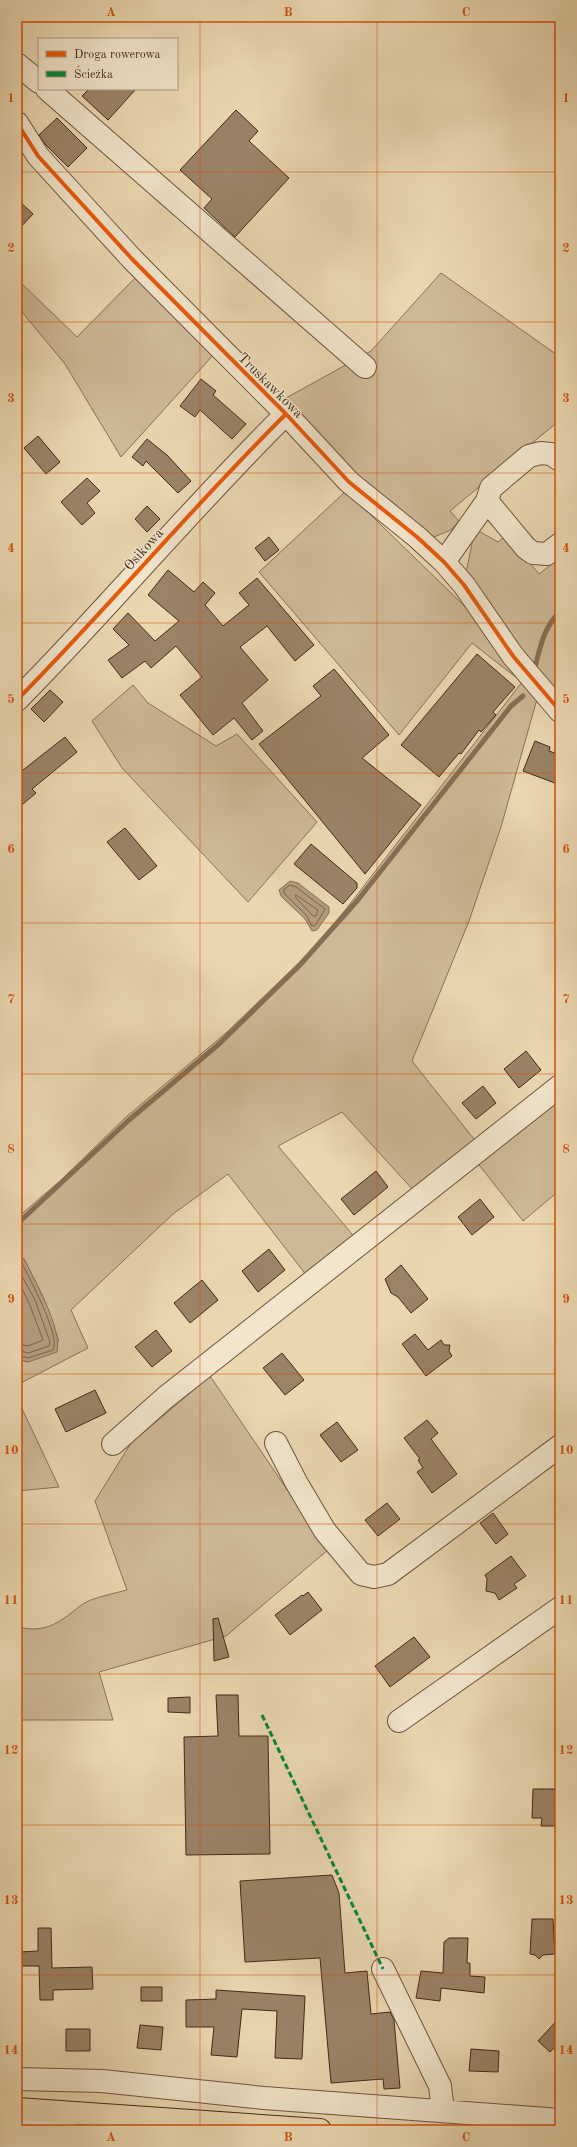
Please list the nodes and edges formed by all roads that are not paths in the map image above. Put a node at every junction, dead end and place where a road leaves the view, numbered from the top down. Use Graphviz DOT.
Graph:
graph roads {
  1 [pos="17,64"];
  2 [pos="38,81"];
  3 [pos="48,90"];
  4 [pos="17,123"];
  5 [pos="365,367"];
  6 [pos="286,414"];
  7 [pos="560,460"];
  8 [pos="487,502"];
  9 [pos="560,544"];
  10 [pos="444,562"];
  11 [pos="17,700"];
  12 [pos="560,711"];
  13 [pos="560,1086"];
  14 [pos="276,1443"];
  15 [pos="113,1444"];
  16 [pos="560,1446"];
  17 [pos="560,1608"];
  18 [pos="399,1721"];
  19 [pos="383,1970"];
  20 [pos="17,2079"];
  21 [pos="17,2109"];
  22 [pos="443,2111"];
  23 [pos="560,2120"];
  24 [pos="17,2126"];
  25 [pos="214,2126"];
  26 [pos="67,2130"];
  27 [pos="320,2130"];
  1 -- 2 [label="street"];
  3 -- 5 [label="street"];
  4 -- 6 [label="street, Truskawkowa"];
  6 -- 10 [label="street, Truskawkowa"];
  6 -- 11 [label="street, Osikowa"];
  7 -- 8 [label="street"];
  8 -- 9 [label="street"];
  8 -- 10 [label="street"];
  10 -- 12 [label="street, Truskawkowa"];
  13 -- 15 [label="street"];
  14 -- 16 [label="street"];
  17 -- 18 [label="street"];
  19 -- 22 [label="street"];
  20 -- 22 [label="street"];
  21 -- 25 [label="main road"];
  22 -- 23 [label="street"];
  24 -- 26 [label="street"];
  25 -- 27 [label="main road"];
}
